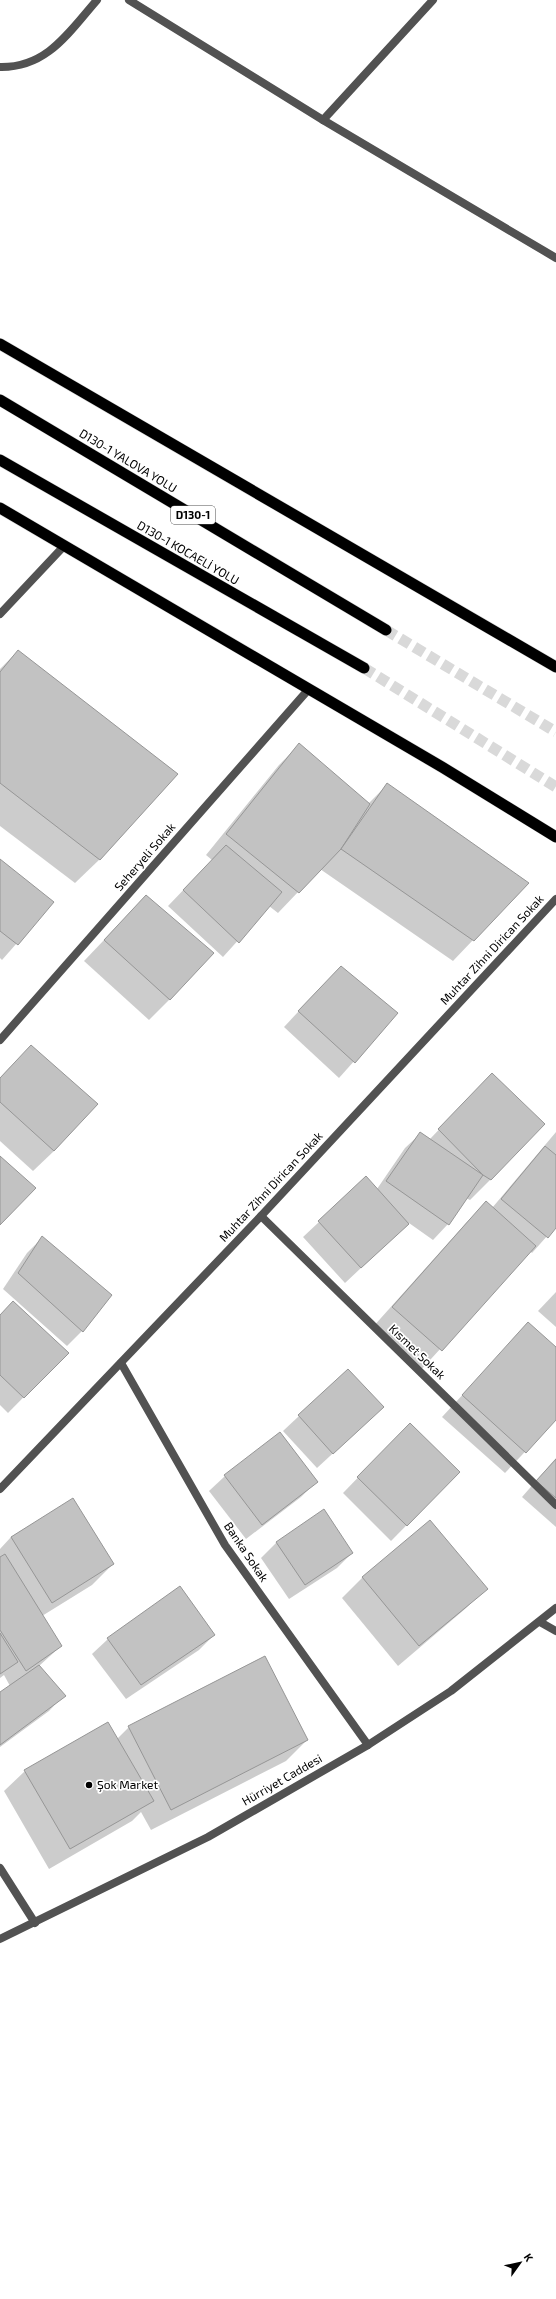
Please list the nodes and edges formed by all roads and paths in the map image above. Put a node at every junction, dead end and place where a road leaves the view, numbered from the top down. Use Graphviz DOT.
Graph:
graph roads {
  1 [pos="97,0"];
  2 [pos="129,0"];
  3 [pos="433,0"];
  4 [pos="0,67"];
  5 [pos="323,120"];
  6 [pos="556,258"];
  7 [pos="0,344"];
  8 [pos="0,400"];
  9 [pos="0,460"];
  10 [pos="0,508"];
  11 [pos="64,546"];
  12 [pos="0,614"];
  13 [pos="386,630"];
  14 [pos="556,667"];
  15 [pos="364,668"];
  16 [pos="308,690"];
  17 [pos="556,837"];
  18 [pos="556,899"];
  19 [pos="0,1040"];
  20 [pos="261,1216"];
  21 [pos="121,1363"];
  22 [pos="0,1489"];
  23 [pos="556,1505"];
  24 [pos="556,1608"];
  25 [pos="540,1622"];
  26 [pos="556,1631"];
  27 [pos="368,1745"];
  28 [pos="0,1868"];
  29 [pos="35,1922"];
  30 [pos="0,1939"];
  1 -- 4 [label="street"];
  2 -- 5 [label="street"];
  3 -- 5 [label="street"];
  5 -- 6 [label="street"];
  7 -- 14 [label="highway"];
  8 -- 13 [label="highway, D130-1 YALOVA YOLU / D130-1"];
  9 -- 15 [label="highway, D130-1 KOCAELİ YOLU"];
  10 -- 11 [label="highway"];
  11 -- 12 [label="street"];
  11 -- 16 [label="highway"];
  16 -- 17 [label="highway"];
  16 -- 19 [label="street, Seheryeli Sokak"];
  18 -- 20 [label="street, Muhtar Zihni Dirican Sokak"];
  20 -- 21 [label="street, Muhtar Zihni Dirican Sokak"];
  20 -- 23 [label="street, Kısmet Sokak"];
  21 -- 22 [label="street, Muhtar Zihni Dirican Sokak"];
  21 -- 27 [label="street, Banka Sokak"];
  24 -- 25 [label="street, Hürriyet Caddesi"];
  25 -- 26 [label="street"];
  25 -- 27 [label="street, Hürriyet Caddesi"];
  27 -- 29 [label="street, Hürriyet Caddesi"];
  28 -- 29 [label="street"];
  29 -- 30 [label="street, Hürriyet Caddesi"];
}
